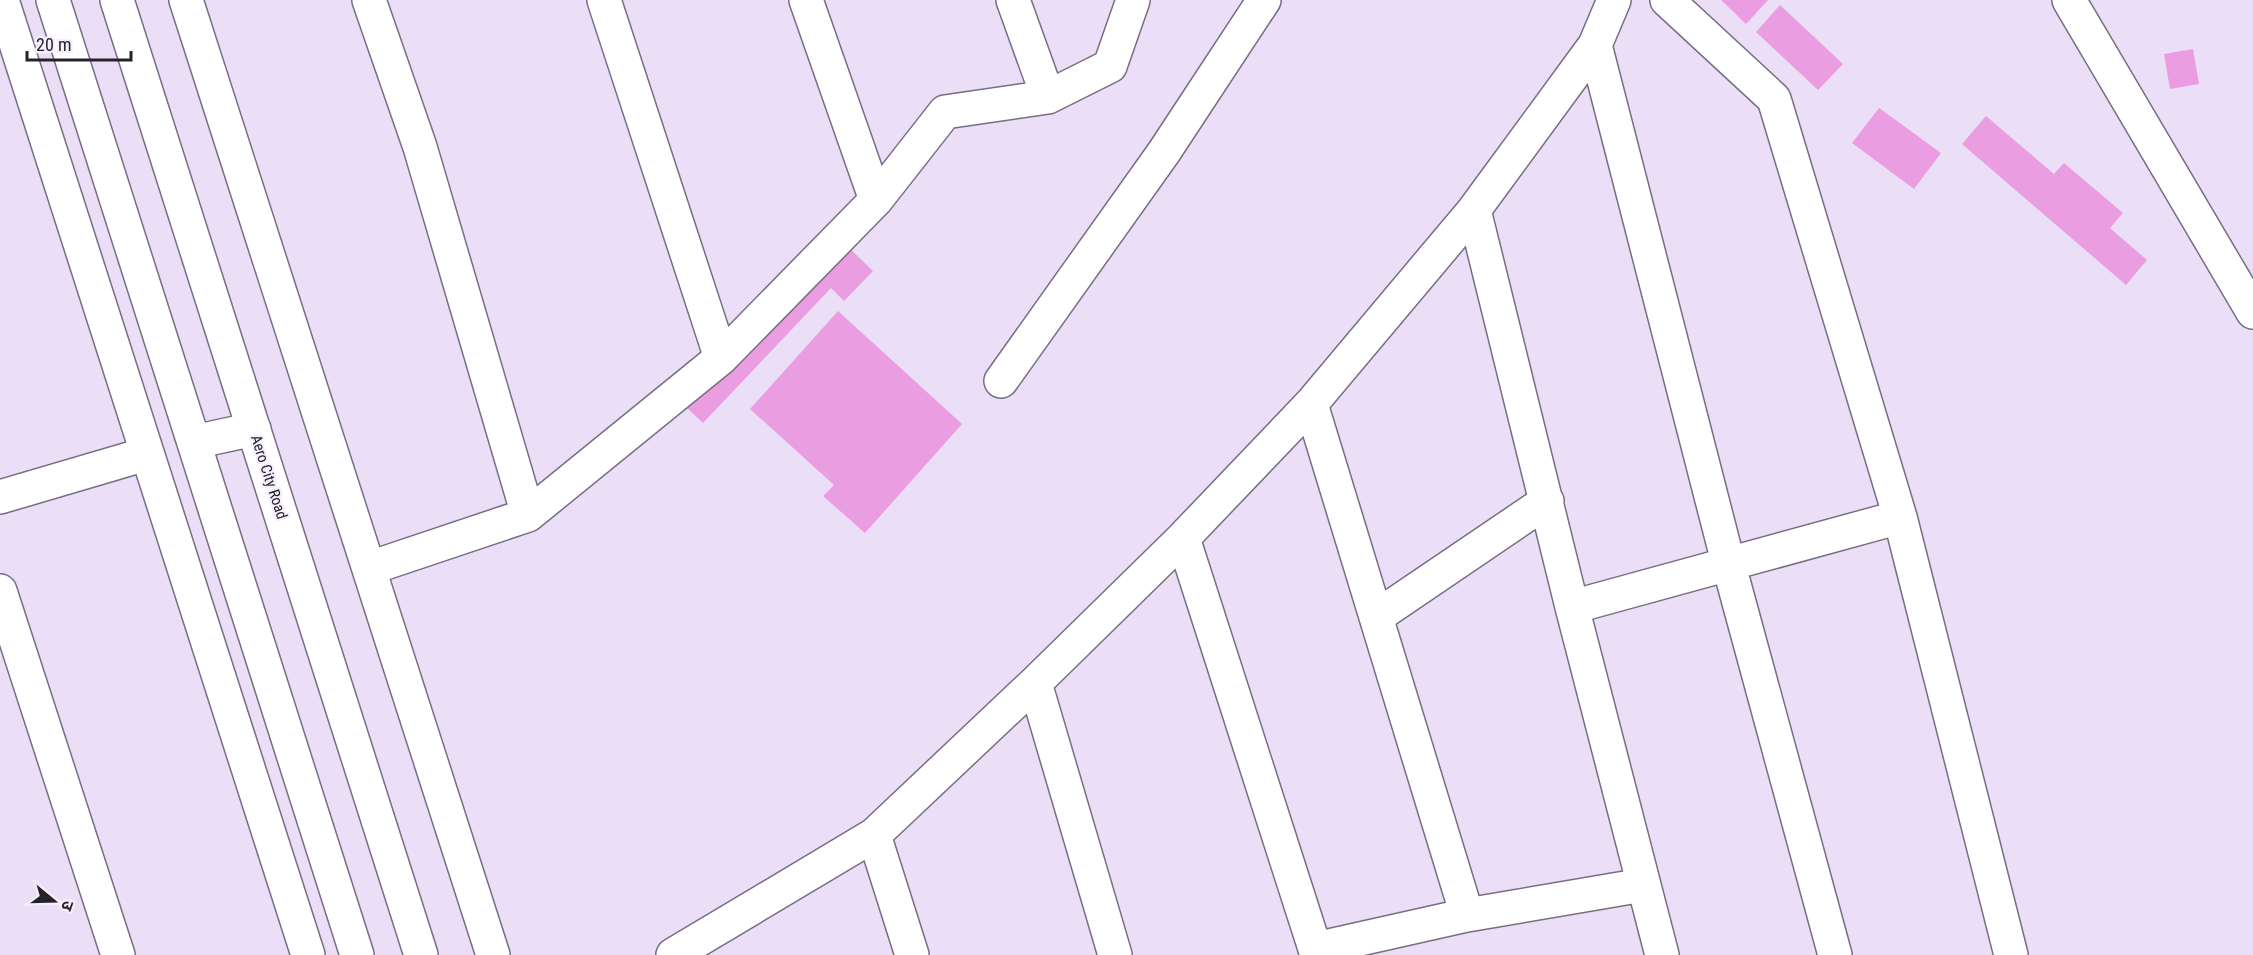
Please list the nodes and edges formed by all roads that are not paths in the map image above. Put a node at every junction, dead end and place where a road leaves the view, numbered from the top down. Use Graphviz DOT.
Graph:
graph roads {
  1 [pos="2,0"];
  2 [pos="53,0"];
  3 [pos="117,0"];
  4 [pos="186,0"];
  5 [pos="369,0"];
  6 [pos="604,0"];
  7 [pos="806,0"];
  8 [pos="1012,0"];
  9 [pos="1133,0"];
  10 [pos="1264,0"];
  11 [pos="1614,0"];
  12 [pos="1667,0"];
  13 [pos="2069,0"];
  14 [pos="1595,45"];
  15 [pos="1048,97"];
  16 [pos="876,200"];
  17 [pos="1474,210"];
  18 [pos="2253,312"];
  19 [pos="721,358"];
  20 [pos="1001,381"];
  21 [pos="1311,404"];
  22 [pos="254,429"];
  23 [pos="194,442"];
  24 [pos="146,454"];
  25 [pos="0,496"];
  26 [pos="1547,501"];
  27 [pos="528,515"];
  28 [pos="1900,517"];
  29 [pos="1183,538"];
  30 [pos="1728,562"];
  31 [pos="370,568"];
  32 [pos="0,591"];
  33 [pos="1572,607"];
  34 [pos="1376,617"];
  35 [pos="1035,683"];
  36 [pos="874,835"];
  37 [pos="1643,885"];
  38 [pos="1467,915"];
  39 [pos="1316,952"];
  40 [pos="118,955"];
  41 [pos="308,955"];
  42 [pos="357,955"];
  43 [pos="421,955"];
  44 [pos="493,955"];
  45 [pos="673,955"];
  46 [pos="912,955"];
  47 [pos="1115,955"];
  48 [pos="1662,955"];
  49 [pos="1836,955"];
  50 [pos="2011,955"];
  1 -- 24 [label="street"];
  2 -- 23 [label="street"];
  3 -- 22 [label="street, Aero City Road"];
  4 -- 31 [label="street"];
  5 -- 27 [label="street"];
  6 -- 19 [label="street"];
  7 -- 16 [label="street"];
  8 -- 15 [label="street"];
  9 -- 15 [label="street"];
  10 -- 20 [label="street"];
  11 -- 14 [label="street"];
  12 -- 28 [label="street"];
  13 -- 18 [label="street"];
  14 -- 17 [label="street"];
  14 -- 30 [label="street"];
  15 -- 16 [label="street"];
  16 -- 19 [label="street"];
  17 -- 21 [label="street"];
  17 -- 26 [label="street"];
  19 -- 27 [label="street"];
  21 -- 29 [label="street"];
  21 -- 34 [label="street"];
  22 -- 23 [label="street"];
  22 -- 43 [label="street, Aero City Road"];
  23 -- 42 [label="street"];
  24 -- 25 [label="street"];
  24 -- 41 [label="street"];
  26 -- 33 [label="street"];
  26 -- 34 [label="street"];
  27 -- 31 [label="street"];
  28 -- 30 [label="street"];
  28 -- 50 [label="street"];
  29 -- 35 [label="street"];
  29 -- 39 [label="street"];
  30 -- 33 [label="street"];
  30 -- 49 [label="street"];
  31 -- 44 [label="street"];
  32 -- 40 [label="street"];
  33 -- 37 [label="street"];
  34 -- 38 [label="street"];
  35 -- 36 [label="street"];
  35 -- 47 [label="street"];
  36 -- 45 [label="street"];
  36 -- 46 [label="street"];
  37 -- 38 [label="street"];
  37 -- 48 [label="street"];
  38 -- 39 [label="street"];
}
